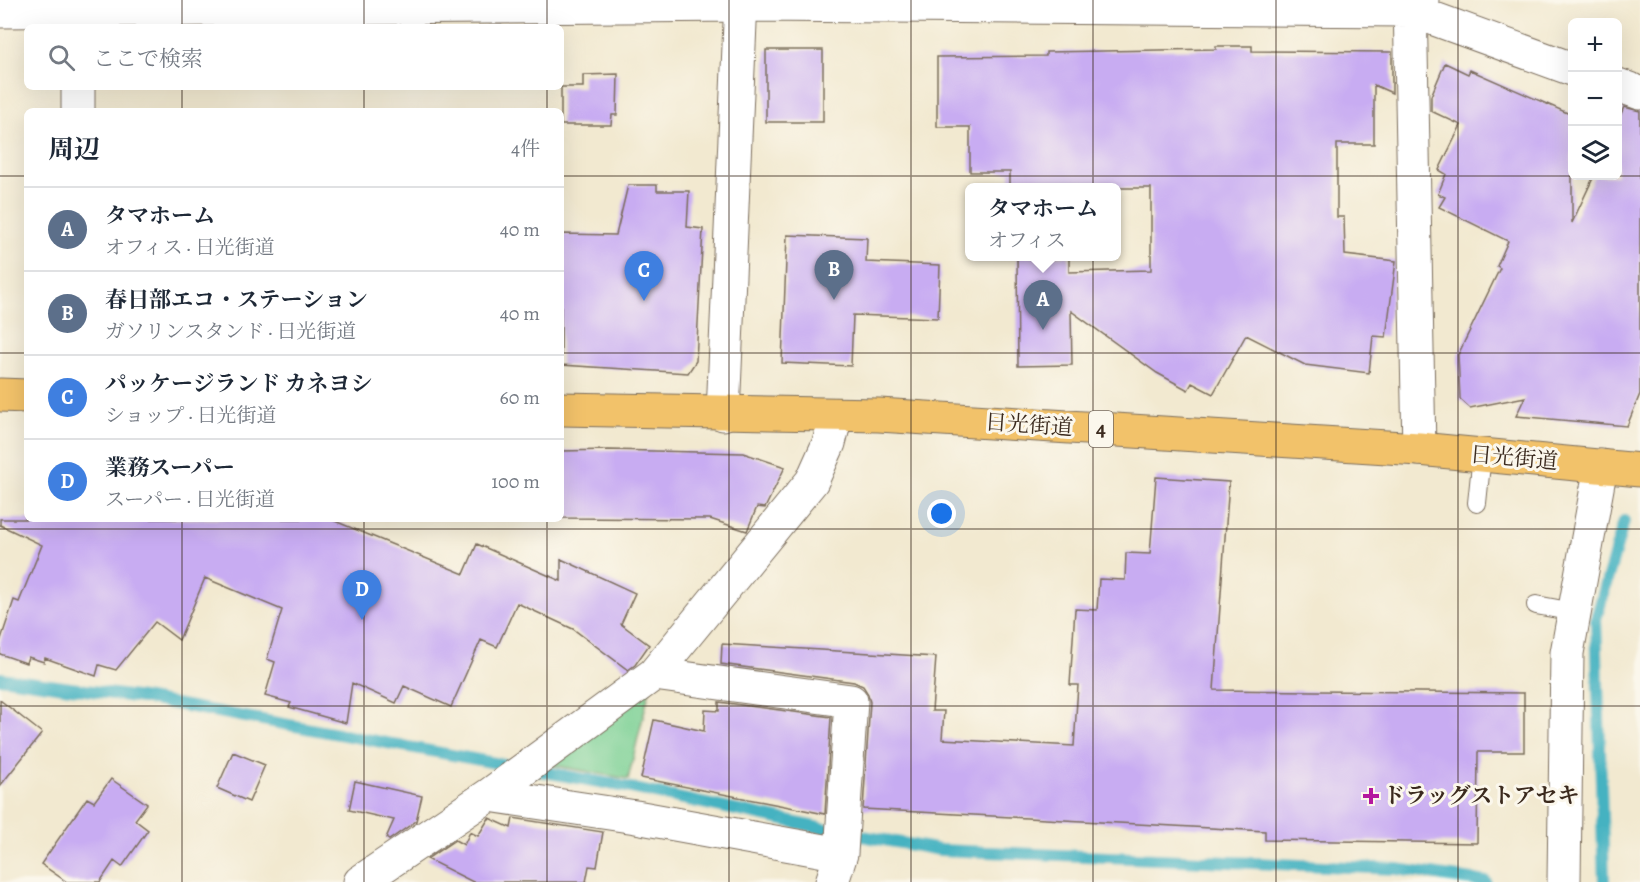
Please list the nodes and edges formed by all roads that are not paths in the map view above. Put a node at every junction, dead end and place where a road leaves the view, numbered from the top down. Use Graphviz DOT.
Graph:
graph roads {
  1 [pos="741,2"];
  2 [pos="1408,3"];
  3 [pos="0,11"];
  4 [pos="79,13"];
  5 [pos="1568,67"];
  6 [pos="1622,87"];
  7 [pos="78,90"];
  8 [pos="1640,93"];
  9 [pos="78,108"];
  10 [pos="0,395"];
  11 [pos="24,396"];
  12 [pos="564,409"];
  13 [pos="723,414"];
  14 [pos="836,415"];
  15 [pos="1419,449"];
  16 [pos="1482,455"];
  17 [pos="1601,466"];
  18 [pos="1640,470"];
  19 [pos="1477,503"];
  20 [pos="1536,605"];
  21 [pos="1574,612"];
  22 [pos="654,674"];
  23 [pos="495,791"];
  24 [pos="837,868"];
  25 [pos="360,882"];
  26 [pos="1564,882"];
  1 -- 2 [label="street"];
  1 -- 4 [label="street"];
  1 -- 13 [label="street"];
  2 -- 5 [label="street"];
  2 -- 15 [label="street"];
  3 -- 4 [label="street"];
  6 -- 8 [label="street"];
  7 -- 9 [label="street"];
  10 -- 11 [label="highway"];
  12 -- 13 [label="highway, 日光街道 / 4"];
  13 -- 14 [label="highway, 日光街道 / 4"];
  14 -- 15 [label="highway, 日光街道 / 4"];
  14 -- 22 [label="street"];
  15 -- 16 [label="highway, 日光街道 / 4"];
  16 -- 17 [label="highway, 日光街道 / 4"];
  16 -- 19 [label="lane"];
  17 -- 18 [label="highway, 日光街道 / 4"];
  17 -- 21 [label="street"];
  20 -- 21 [label="lane"];
  21 -- 26 [label="street"];
  22 -- 23 [label="street"];
  22 -- 24 [label="street"];
  23 -- 24 [label="street"];
  23 -- 25 [label="street"];
}
